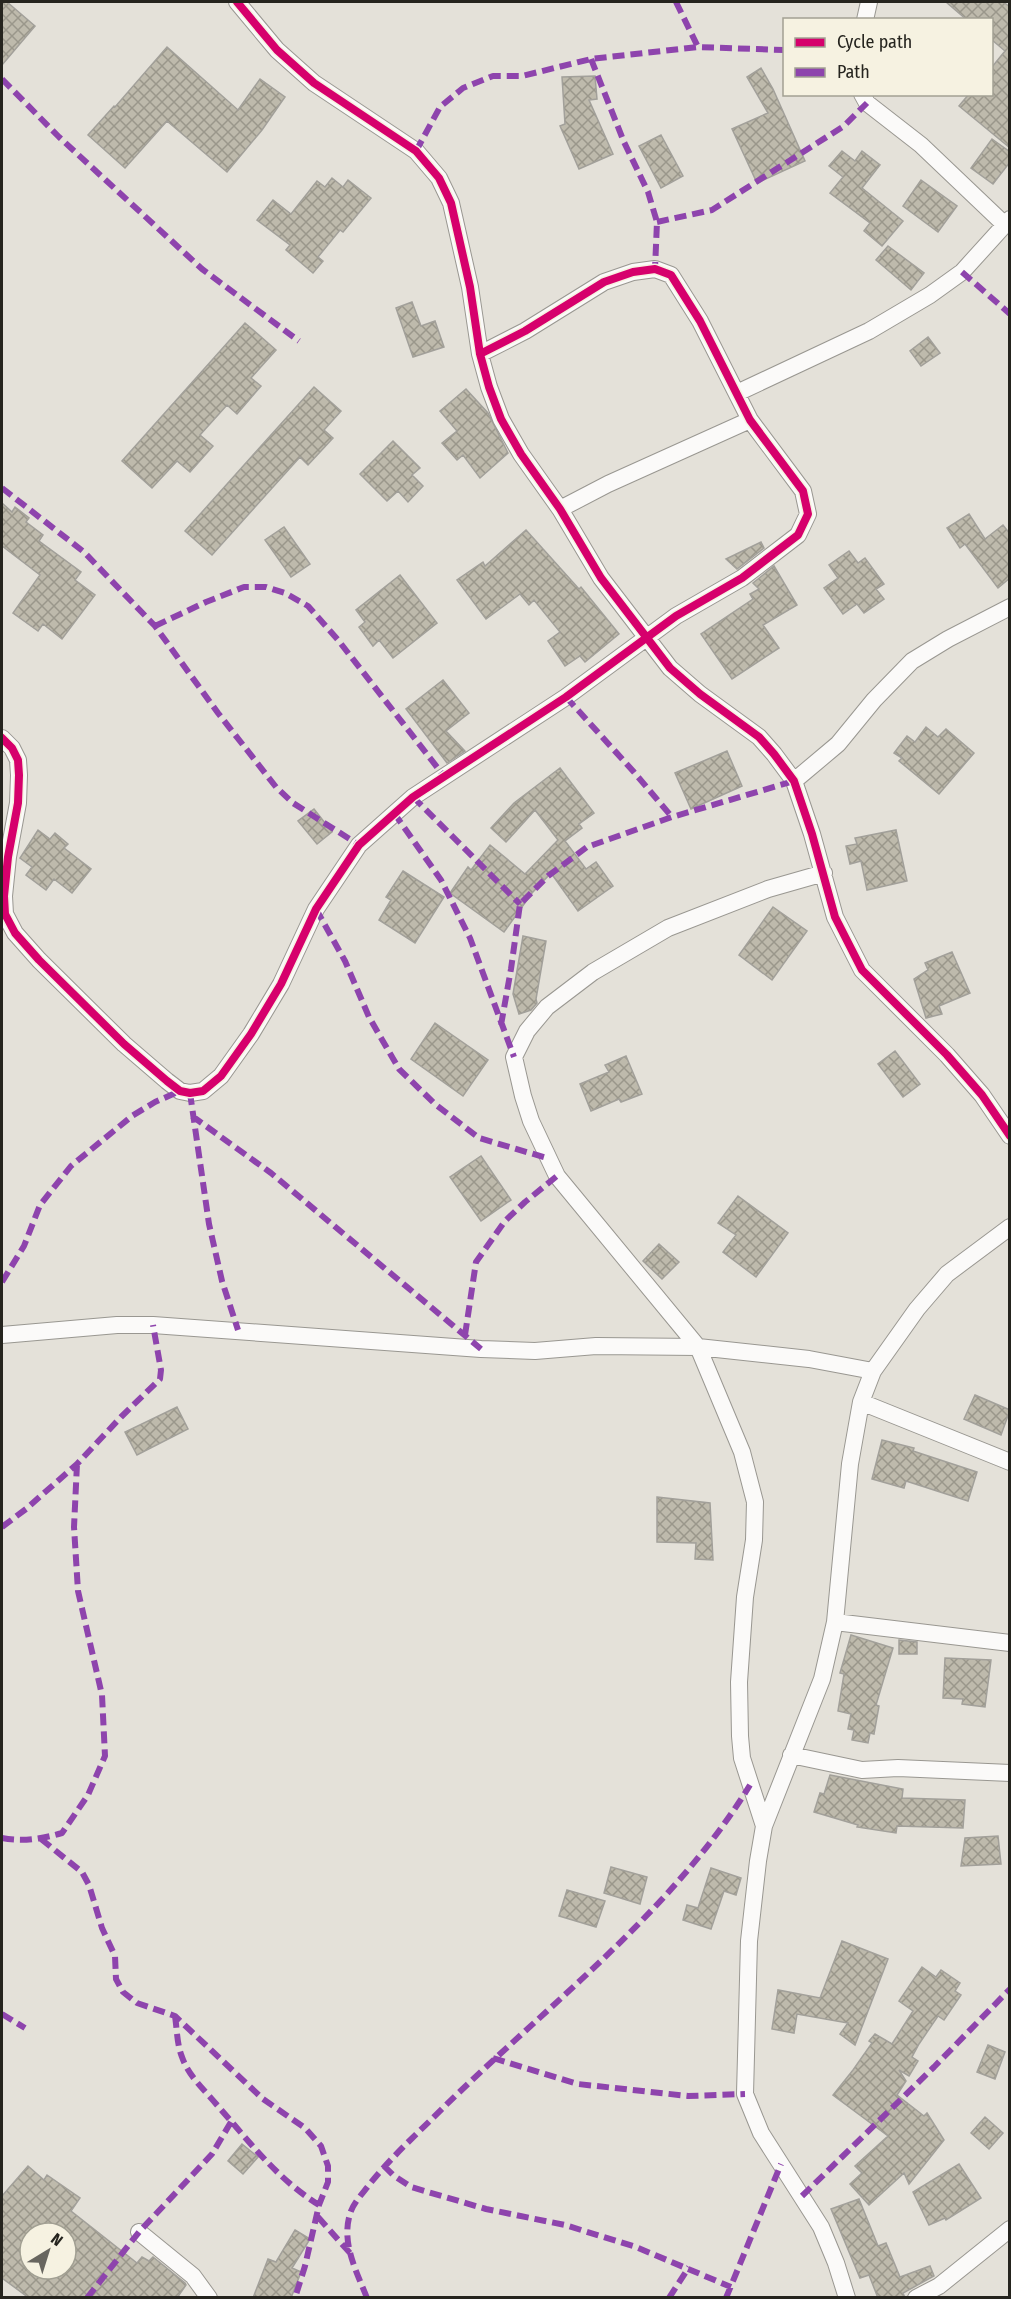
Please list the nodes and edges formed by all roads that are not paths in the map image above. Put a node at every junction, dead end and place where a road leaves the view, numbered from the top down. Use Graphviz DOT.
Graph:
graph roads {
  1 [pos="237,2"];
  2 [pos="869,2"];
  3 [pos="865,18"];
  4 [pos="863,96"];
  5 [pos="1007,222"];
  6 [pos="480,354"];
  7 [pos="736,393"];
  8 [pos="750,420"];
  9 [pos="560,509"];
  10 [pos="1010,607"];
  11 [pos="647,637"];
  12 [pos="2,738"];
  13 [pos="794,781"];
  14 [pos="824,873"];
  15 [pos="1010,1136"];
  16 [pos="1010,1227"];
  17 [pos="2,1335"];
  18 [pos="698,1347"];
  19 [pos="873,1371"];
  20 [pos="861,1402"];
  21 [pos="1010,1462"];
  22 [pos="836,1622"];
  23 [pos="1010,1643"];
  24 [pos="791,1755"];
  25 [pos="1010,1773"];
  26 [pos="764,1826"];
  27 [pos="1010,2229"];
  28 [pos="139,2232"];
  29 [pos="208,2298"];
  30 [pos="847,2298"];
  31 [pos="916,2298"];
  1 -- 6 [label="street"];
  2 -- 3 [label="street"];
  4 -- 5 [label="street"];
  5 -- 7 [label="street"];
  6 -- 7 [label="street"];
  6 -- 9 [label="street"];
  7 -- 8 [label="street"];
  8 -- 9 [label="street"];
  8 -- 11 [label="street"];
  9 -- 11 [label="street"];
  10 -- 13 [label="street"];
  11 -- 12 [label="street"];
  11 -- 13 [label="street"];
  13 -- 14 [label="street"];
  14 -- 15 [label="street"];
  14 -- 18 [label="street"];
  16 -- 19 [label="street"];
  17 -- 18 [label="street"];
  18 -- 19 [label="street"];
  18 -- 26 [label="street"];
  19 -- 20 [label="street"];
  20 -- 21 [label="street"];
  20 -- 22 [label="street"];
  22 -- 23 [label="street"];
  22 -- 24 [label="street"];
  24 -- 25 [label="street"];
  24 -- 26 [label="street"];
  26 -- 30 [label="street"];
  27 -- 31 [label="street"];
  28 -- 29 [label="street"];
}
